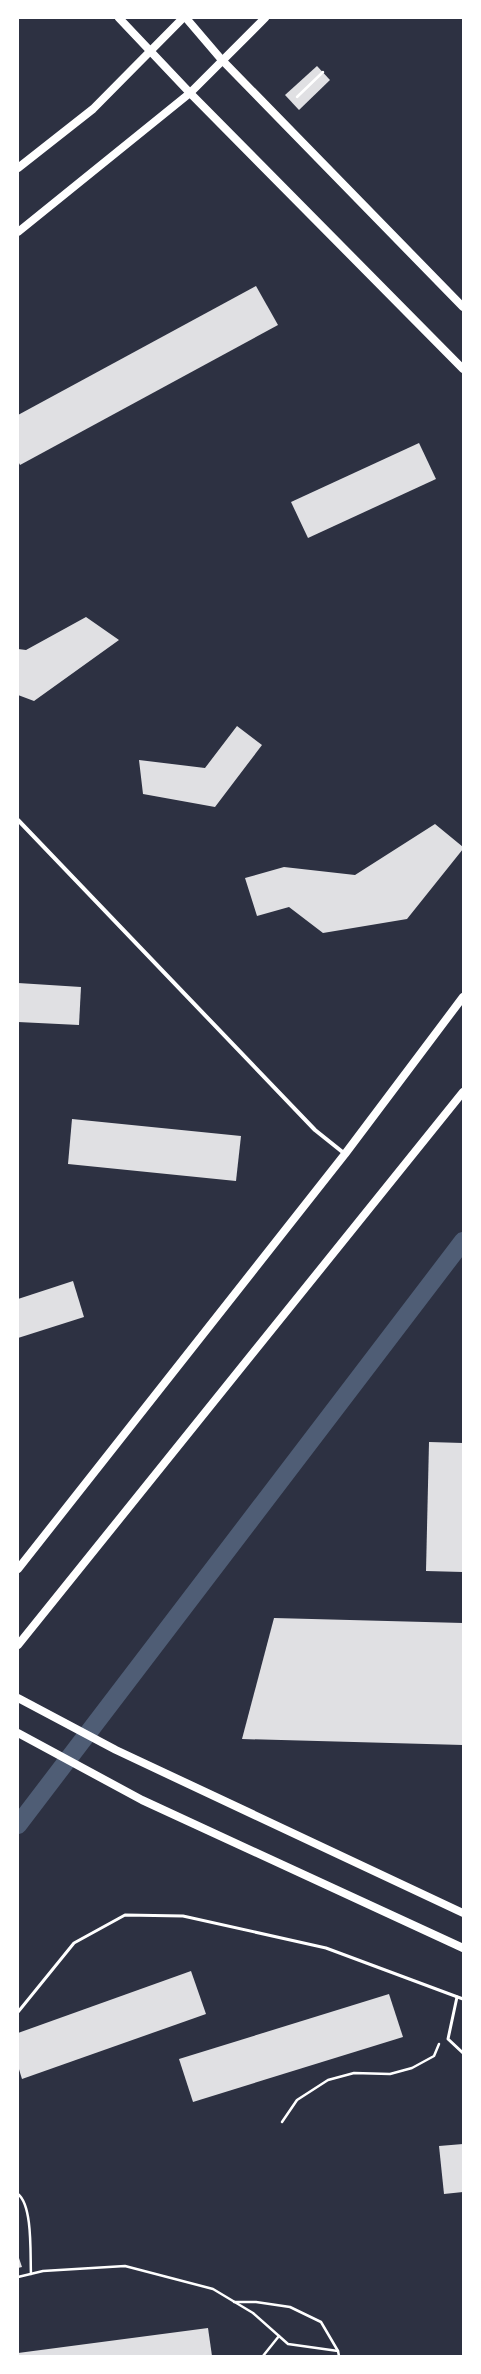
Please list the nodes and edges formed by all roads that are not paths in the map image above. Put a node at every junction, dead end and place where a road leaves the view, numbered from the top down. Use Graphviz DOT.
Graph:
graph roads {
  1 [pos="119,18"];
  2 [pos="265,18"];
  3 [pos="180,19"];
  4 [pos="151,50"];
  5 [pos="221,59"];
  6 [pos="190,93"];
  7 [pos="18,168"];
  8 [pos="18,232"];
  9 [pos="463,307"];
  10 [pos="463,369"];
  11 [pos="18,820"];
  12 [pos="463,997"];
  13 [pos="463,1092"];
  14 [pos="345,1154"];
  15 [pos="18,1569"];
  16 [pos="18,1645"];
  17 [pos="18,1698"];
  18 [pos="18,1733"];
  19 [pos="463,1913"];
  20 [pos="463,1948"];
  21 [pos="457,1997"];
  22 [pos="463,2000"];
  23 [pos="18,2012"];
  24 [pos="463,2053"];
  1 -- 4 [label="main road"];
  2 -- 5 [label="main road"];
  3 -- 4 [label="main road"];
  3 -- 5 [label="main road"];
  4 -- 6 [label="main road"];
  4 -- 7 [label="main road"];
  5 -- 6 [label="main road"];
  5 -- 9 [label="main road"];
  6 -- 8 [label="main road"];
  6 -- 10 [label="main road"];
  11 -- 14 [label="street"];
  12 -- 14 [label="main road"];
  13 -- 16 [label="main road"];
  14 -- 15 [label="main road"];
  17 -- 19 [label="main road"];
  18 -- 20 [label="main road"];
  21 -- 22 [label="lane"];
  21 -- 23 [label="lane"];
  21 -- 24 [label="lane"];
}
